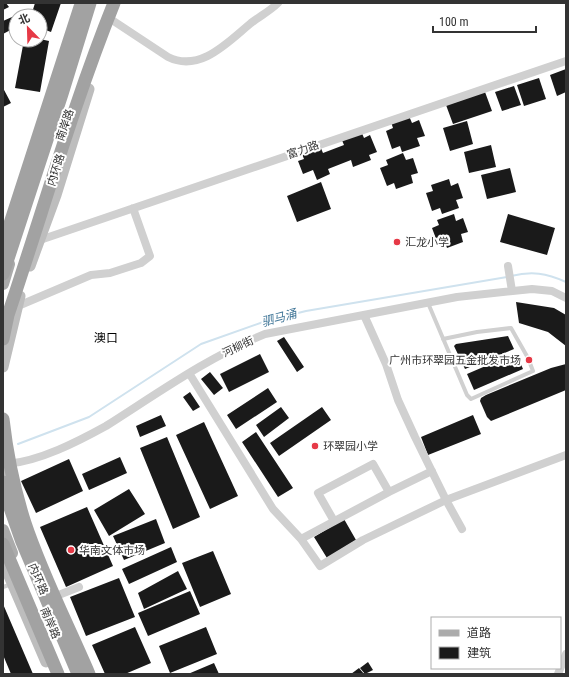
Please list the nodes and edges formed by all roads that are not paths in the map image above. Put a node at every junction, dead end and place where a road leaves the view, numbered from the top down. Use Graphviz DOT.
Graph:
graph roads {
  1 [pos="76,3"];
  2 [pos="81,3"];
  3 [pos="86,3"];
  4 [pos="90,3"];
  5 [pos="95,3"];
  6 [pos="107,3"];
  7 [pos="114,3"];
  8 [pos="120,3"];
  9 [pos="278,3"];
  10 [pos="112,20"];
  11 [pos="566,61"];
  12 [pos="92,67"];
  13 [pos="78,85"];
  14 [pos="84,103"];
  15 [pos="27,187"];
  16 [pos="12,204"];
  17 [pos="28,206"];
  18 [pos="133,208"];
  19 [pos="3,234"];
  20 [pos="40,240"];
  21 [pos="3,245"];
  22 [pos="3,262"];
  23 [pos="508,266"];
  24 [pos="4,277"];
  25 [pos="512,291"];
  26 [pos="566,298"];
  27 [pos="428,303"];
  28 [pos="12,304"];
  29 [pos="364,315"];
  30 [pos="3,317"];
  31 [pos="3,339"];
  32 [pos="443,339"];
  33 [pos="3,367"];
  34 [pos="189,373"];
  35 [pos="3,419"];
  36 [pos="566,455"];
  37 [pos="3,464"];
  38 [pos="3,469"];
  39 [pos="432,471"];
  40 [pos="3,482"];
  41 [pos="389,492"];
  42 [pos="446,500"];
  43 [pos="3,504"];
  44 [pos="334,520"];
  45 [pos="462,529"];
  46 [pos="3,530"];
  47 [pos="301,540"];
  48 [pos="3,544"];
  49 [pos="3,562"];
  50 [pos="8,586"];
  51 [pos="79,587"];
  52 [pos="48,599"];
  53 [pos="566,654"];
  54 [pos="561,666"];
  55 [pos="51,674"];
  56 [pos="58,674"];
  57 [pos="64,674"];
  58 [pos="72,674"];
  59 [pos="78,674"];
  60 [pos="82,674"];
  61 [pos="89,674"];
  1 -- 16 [label="main road"];
  2 -- 21 [label="highway"];
  3 -- 15 [label="street"];
  4 -- 24 [label="highway, 内环路"];
  5 -- 17 [label="main road, 南岸路"];
  6 -- 12 [label="highway"];
  6 -- 13 [label="main road, 南岸路"];
  7 -- 12 [label="highway, 内环路"];
  8 -- 10 [label="main road"];
  9 -- 10 [label="street"];
  10 -- 12 [label="main road"];
  11 -- 18 [label="street, 富力路"];
  12 -- 14 [label="main road"];
  12 -- 31 [label="highway, 内环路"];
  13 -- 14 [label="main road"];
  13 -- 28 [label="main road, 南岸路"];
  14 -- 20 [label="main road"];
  15 -- 16 [label="street"];
  15 -- 17 [label="street"];
  16 -- 19 [label="main road"];
  17 -- 24 [label="main road, 南岸路"];
  18 -- 20 [label="street, 富力路"];
  18 -- 28 [label="street"];
  20 -- 28 [label="main road"];
  22 -- 24 [label="main road"];
  23 -- 25 [label="street"];
  25 -- 26 [label="street, 河柳街"];
  25 -- 27 [label="street, 河柳街"];
  27 -- 29 [label="street, 河柳街"];
  27 -- 32 [label="lane"];
  28 -- 30 [label="main road, 南岸路"];
  28 -- 33 [label="main road"];
  29 -- 34 [label="street, 河柳街"];
  29 -- 39 [label="street"];
  32 -- 32 [label="lane"];
  34 -- 37 [label="street, 河柳街"];
  34 -- 47 [label="street"];
  35 -- 61 [label="highway"];
  36 -- 42 [label="street"];
  38 -- 52 [label="main road"];
  39 -- 41 [label="street"];
  39 -- 42 [label="street"];
  40 -- 59 [label="highway, 内环路"];
  41 -- 44 [label="street"];
  41 -- 44 [label="street"];
  42 -- 45 [label="street"];
  42 -- 47 [label="street"];
  43 -- 58 [label="main road, 南岸路"];
  44 -- 47 [label="street"];
  46 -- 57 [label="main road, 南岸路"];
  48 -- 56 [label="highway, 内环路"];
  49 -- 50 [label="main road"];
  50 -- 55 [label="main road"];
  51 -- 52 [label="street"];
  52 -- 60 [label="main road"];
  53 -- 54 [label="street"];
}
